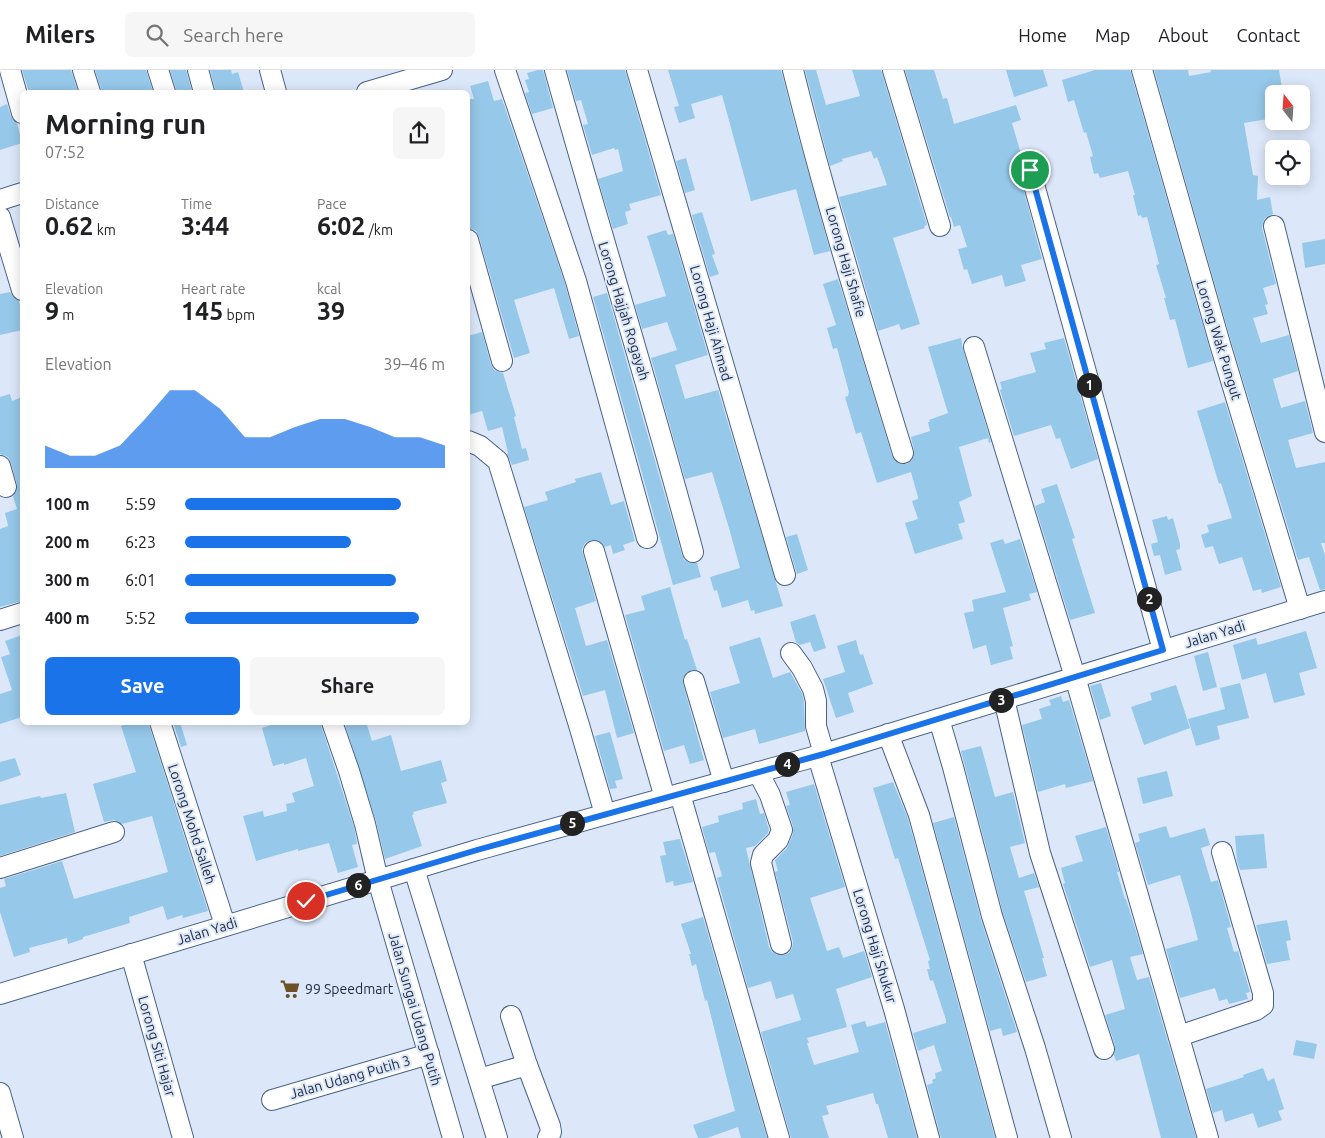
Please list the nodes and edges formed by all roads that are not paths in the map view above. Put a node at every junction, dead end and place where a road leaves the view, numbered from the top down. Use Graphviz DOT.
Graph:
graph roads {
  1 [pos="10,70"];
  2 [pos="83,70"];
  3 [pos="158,70"];
  4 [pos="198,70"];
  5 [pos="270,70"];
  6 [pos="442,70"];
  7 [pos="505,70"];
  8 [pos="555,70"];
  9 [pos="637,70"];
  10 [pos="793,70"];
  11 [pos="893,70"];
  12 [pos="1142,70"];
  13 [pos="376,83"];
  14 [pos="423,84"];
  15 [pos="89,90"];
  16 [pos="163,90"];
  17 [pos="203,90"];
  18 [pos="275,90"];
  19 [pos="20,106"];
  20 [pos="1030,170"];
  21 [pos="20,194"];
  22 [pos="0,200"];
  23 [pos="0,217"];
  24 [pos="940,226"];
  25 [pos="1274,226"];
  26 [pos="470,247"];
  27 [pos="20,283"];
  28 [pos="974,347"];
  29 [pos="502,360"];
  30 [pos="1325,432"];
  31 [pos="470,442"];
  32 [pos="903,452"];
  33 [pos="0,466"];
  34 [pos="6,487"];
  35 [pos="647,538"];
  36 [pos="594,551"];
  37 [pos="693,552"];
  38 [pos="785,575"];
  39 [pos="1325,601"];
  40 [pos="1300,608"];
  41 [pos="20,614"];
  42 [pos="0,620"];
  43 [pos="1163,650"];
  44 [pos="791,653"];
  45 [pos="1075,677"];
  46 [pos="694,681"];
  47 [pos="1004,699"];
  48 [pos="939,719"];
  49 [pos="161,725"];
  50 [pos="333,725"];
  51 [pos="888,734"];
  52 [pos="821,755"];
  53 [pos="758,772"];
  54 [pos="724,782"];
  55 [pos="672,796"];
  56 [pos="604,814"];
  57 [pos="114,832"];
  58 [pos="1222,852"];
  59 [pos="0,868"];
  60 [pos="414,869"];
  61 [pos="378,880"];
  62 [pos="225,926"];
  63 [pos="781,944"];
  64 [pos="131,954"];
  65 [pos="0,994"];
  66 [pos="511,1016"];
  67 [pos="1179,1036"];
  68 [pos="1104,1049"];
  69 [pos="429,1054"];
  70 [pos="527,1065"];
  71 [pos="479,1079"];
  72 [pos="0,1094"];
  73 [pos="272,1100"];
  74 [pos="13,1138"];
  75 [pos="183,1138"];
  76 [pos="453,1138"];
  77 [pos="497,1138"];
  78 [pos="548,1138"];
  79 [pos="779,1138"];
  80 [pos="929,1138"];
  81 [pos="1007,1138"];
  82 [pos="1061,1138"];
  83 [pos="1208,1138"];
  1 -- 19 [label="street"];
  2 -- 15 [label="street"];
  3 -- 16 [label="street"];
  4 -- 17 [label="street"];
  5 -- 18 [label="street"];
  6 -- 14 [label="street"];
  7 -- 35 [label="street"];
  8 -- 37 [label="street, Lorong Hajjah Rogayah"];
  9 -- 38 [label="street, Lorong Haji Ahmad"];
  10 -- 32 [label="street, Lorong Haji Shafie"];
  11 -- 24 [label="street"];
  12 -- 40 [label="street, Lorong Wak Pungut"];
  13 -- 14 [label="street"];
  20 -- 43 [label="street"];
  21 -- 22 [label="street"];
  23 -- 27 [label="street"];
  25 -- 30 [label="street"];
  26 -- 29 [label="street"];
  28 -- 45 [label="street"];
  31 -- 56 [label="street"];
  33 -- 34 [label="street"];
  36 -- 55 [label="street"];
  39 -- 40 [label="street, Jalan Yadi"];
  40 -- 43 [label="street, Jalan Yadi"];
  41 -- 42 [label="street"];
  43 -- 45 [label="street, Jalan Yadi"];
  44 -- 52 [label="street, Lorong Haji Shukur"];
  45 -- 47 [label="street, Jalan Yadi"];
  45 -- 67 [label="street"];
  46 -- 54 [label="street"];
  47 -- 48 [label="street, Jalan Yadi"];
  47 -- 68 [label="street"];
  48 -- 51 [label="street, Jalan Yadi"];
  48 -- 82 [label="street"];
  49 -- 62 [label="street, Lorong Mohd Salleh"];
  50 -- 61 [label="street, Jalan Sungai Udang Putih"];
  51 -- 52 [label="street, Jalan Yadi"];
  51 -- 81 [label="street"];
  52 -- 53 [label="street, Jalan Yadi"];
  52 -- 80 [label="street, Lorong Haji Shukur"];
  53 -- 54 [label="street, Jalan Yadi"];
  53 -- 63 [label="street"];
  54 -- 55 [label="street, Jalan Yadi"];
  55 -- 56 [label="street, Jalan Yadi"];
  55 -- 79 [label="street"];
  56 -- 60 [label="street, Jalan Yadi"];
  57 -- 59 [label="street"];
  58 -- 67 [label="street"];
  60 -- 61 [label="street, Jalan Yadi"];
  60 -- 71 [label="street"];
  61 -- 62 [label="street, Jalan Yadi"];
  61 -- 69 [label="street, Jalan Sungai Udang Putih"];
  62 -- 64 [label="street, Jalan Yadi"];
  64 -- 65 [label="street, Jalan Yadi"];
  64 -- 75 [label="street, Lorong Siti Hajar"];
  66 -- 70 [label="street"];
  67 -- 83 [label="street"];
  69 -- 73 [label="street, Jalan Udang Putih 3"];
  69 -- 76 [label="street, Jalan Sungai Udang Putih"];
  70 -- 71 [label="street"];
  70 -- 78 [label="street"];
  71 -- 77 [label="street"];
  72 -- 74 [label="street"];
}
